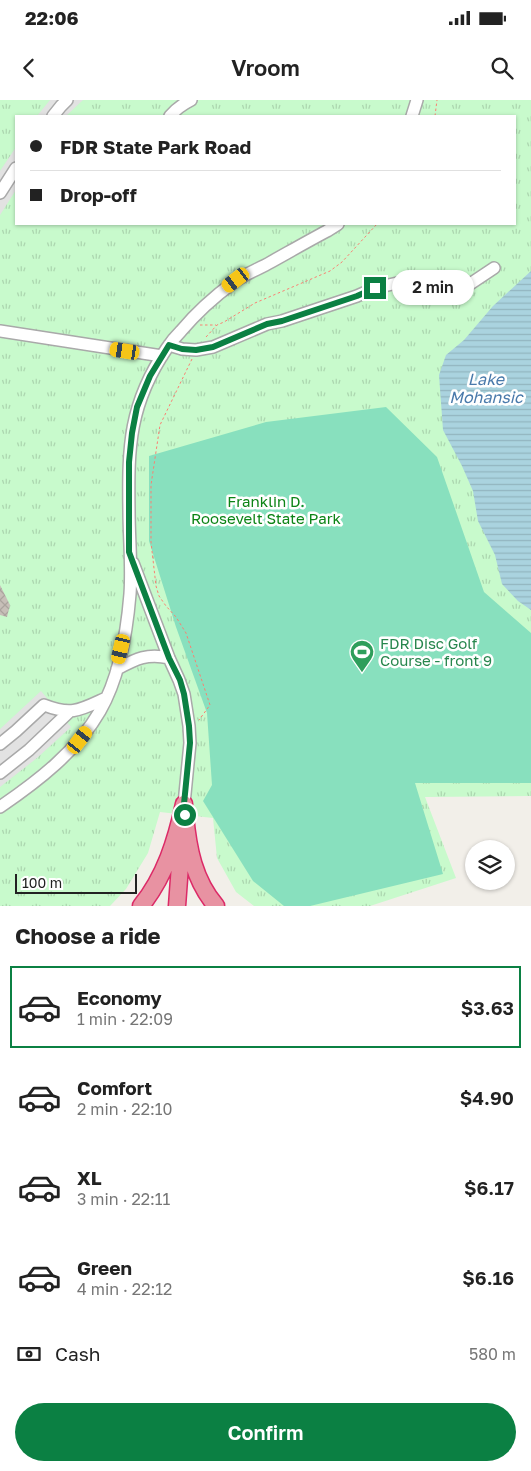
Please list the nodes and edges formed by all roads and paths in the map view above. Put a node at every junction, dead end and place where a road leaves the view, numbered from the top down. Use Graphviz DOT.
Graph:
graph roads {
  1 [pos="67,100"];
  2 [pos="191,100"];
  3 [pos="417,100"];
  4 [pos="437,100"];
  5 [pos="54,115"];
  6 [pos="171,115"];
  7 [pos="412,115"];
  8 [pos="435,115"];
  9 [pos="15,170"];
  10 [pos="0,193"];
  11 [pos="336,225"];
  12 [pos="376,225"];
  13 [pos="494,268"];
  14 [pos="216,324"];
  15 [pos="186,326"];
  16 [pos="0,331"];
  17 [pos="169,345"];
  18 [pos="198,350"];
  19 [pos="162,356"];
  20 [pos="129,552"];
  21 [pos="169,658"];
  22 [pos="117,668"];
  23 [pos="106,698"];
  24 [pos="81,710"];
  25 [pos="69,712"];
  26 [pos="91,726"];
  27 [pos="189,733"];
  28 [pos="0,744"];
  29 [pos="0,773"];
  30 [pos="184,804"];
  31 [pos="0,807"];
  32 [pos="141,906"];
  33 [pos="177,906"];
  34 [pos="216,906"];
  1 -- 5 [label="lane"];
  2 -- 6 [label="lane"];
  3 -- 7 [label="lane"];
  4 -- 8 [label="path"];
  9 -- 10 [label="lane"];
  11 -- 15 [label="lane"];
  12 -- 14 [label="path"];
  13 -- 18 [label="lane"];
  14 -- 15 [label="path"];
  14 -- 18 [label="path"];
  15 -- 17 [label="lane"];
  16 -- 19 [label="lane"];
  17 -- 18 [label="lane"];
  17 -- 19 [label="lane"];
  18 -- 27 [label="path"];
  19 -- 20 [label="lane"];
  20 -- 21 [label="lane"];
  20 -- 22 [label="lane"];
  21 -- 22 [label="lane"];
  21 -- 27 [label="lane"];
  22 -- 23 [label="lane"];
  23 -- 24 [label="lane"];
  23 -- 26 [label="lane"];
  24 -- 25 [label="lane"];
  24 -- 26 [label="lane"];
  25 -- 28 [label="lane"];
  25 -- 29 [label="lane"];
  26 -- 31 [label="lane"];
  27 -- 30 [label="lane"];
  30 -- 32 [label="highway"];
  30 -- 33 [label="highway"];
  30 -- 34 [label="highway"];
}
